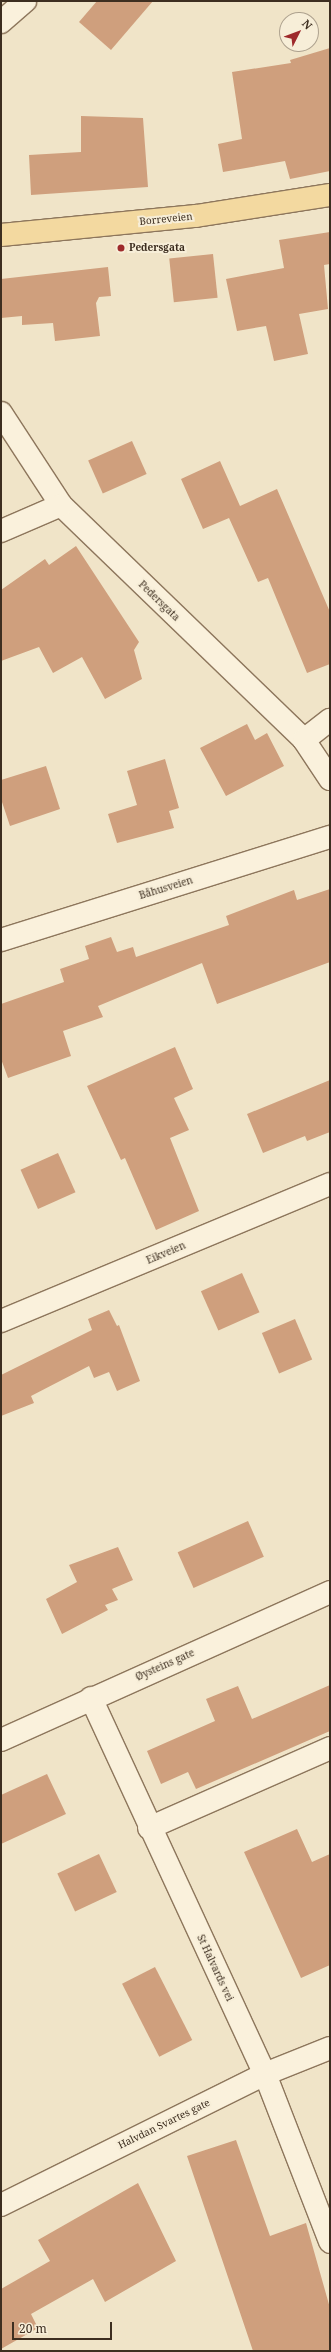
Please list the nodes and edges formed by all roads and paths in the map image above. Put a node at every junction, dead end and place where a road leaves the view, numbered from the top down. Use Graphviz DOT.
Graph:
graph roads {
  1 [pos="25,1"];
  2 [pos="1,22"];
  3 [pos="330,195"];
  4 [pos="1,236"];
  5 [pos="1,413"];
  6 [pos="61,505"];
  7 [pos="1,531"];
  8 [pos="330,720"];
  9 [pos="304,740"];
  10 [pos="330,779"];
  11 [pos="330,837"];
  12 [pos="1,940"];
  13 [pos="330,1184"];
  14 [pos="1,1321"];
  15 [pos="330,1592"];
  16 [pos="91,1698"];
  17 [pos="1,1740"];
  18 [pos="330,1748"];
  19 [pos="149,1828"];
  20 [pos="330,2048"];
  21 [pos="266,2074"];
  22 [pos="1,2205"];
  23 [pos="330,2242"];
  1 -- 2 [label="street"];
  3 -- 4 [label="main road, Borreveien"];
  5 -- 6 [label="street, Pedersgata"];
  6 -- 7 [label="street"];
  6 -- 9 [label="street, Pedersgata"];
  8 -- 9 [label="street"];
  9 -- 10 [label="street, Pedersgata"];
  11 -- 12 [label="street, Båhusveien"];
  13 -- 14 [label="street, Eikveien"];
  15 -- 16 [label="street, Øysteins gate"];
  16 -- 17 [label="street, Øysteins gate"];
  16 -- 19 [label="street, St Halvards vei"];
  18 -- 19 [label="street"];
  19 -- 21 [label="street, St Halvards vei"];
  20 -- 21 [label="street, Halvdan Svartes gate"];
  21 -- 22 [label="street, Halvdan Svartes gate"];
  21 -- 23 [label="street, St Halvards vei"];
}
